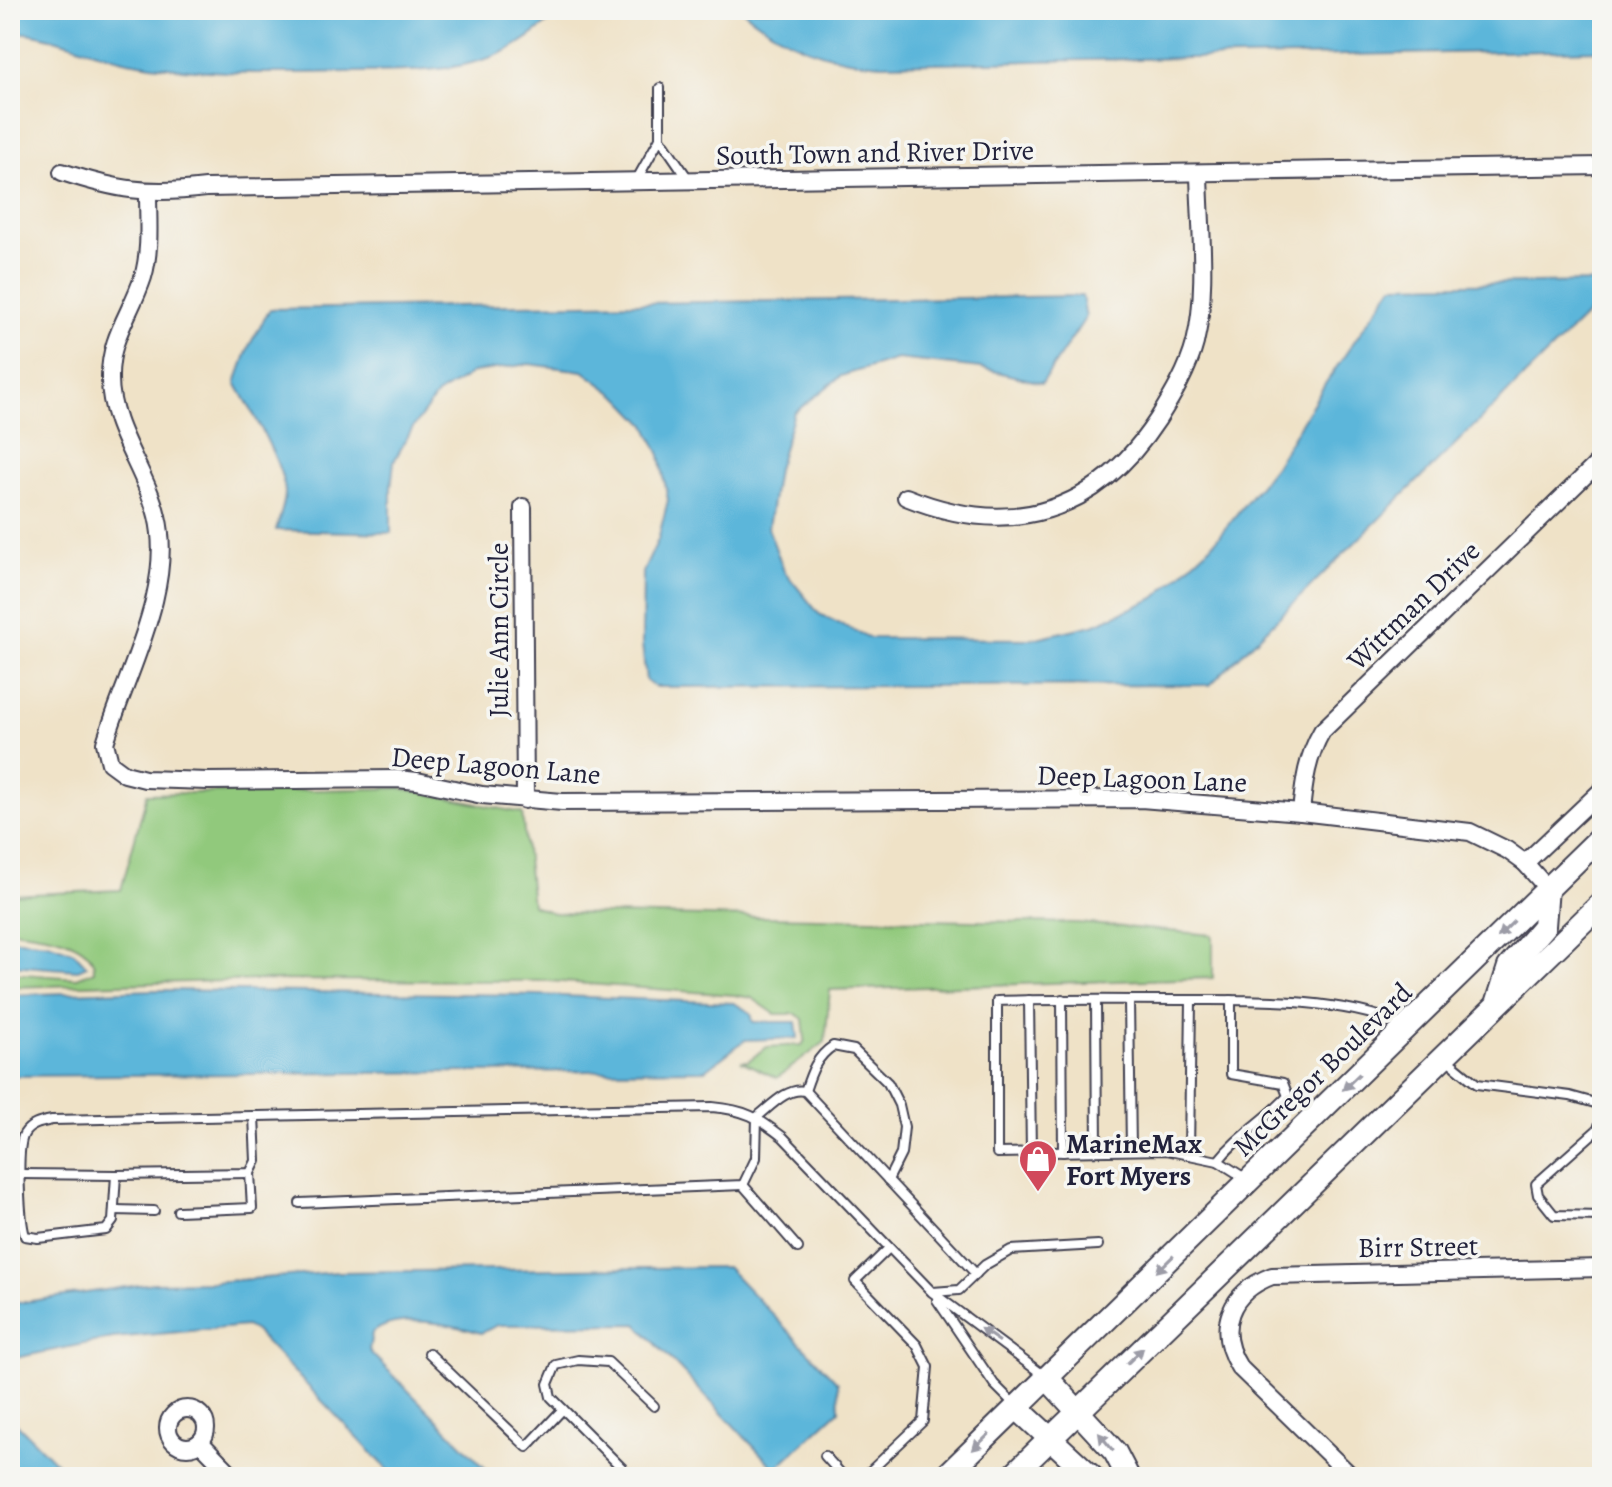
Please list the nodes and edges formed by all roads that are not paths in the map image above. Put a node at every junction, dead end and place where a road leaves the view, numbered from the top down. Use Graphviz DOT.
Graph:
graph roads {
  1 [pos="660,88"];
  2 [pos="660,138"];
  3 [pos="1602,166"];
  4 [pos="62,172"];
  5 [pos="1199,173"];
  6 [pos="690,181"];
  7 [pos="635,182"];
  8 [pos="148,193"];
  9 [pos="1602,459"];
  10 [pos="906,497"];
  11 [pos="523,507"];
  12 [pos="1602,790"];
  13 [pos="525,800"];
  14 [pos="1301,812"];
  15 [pos="1602,836"];
  16 [pos="1525,863"];
  17 [pos="1547,888"];
  18 [pos="1602,903"];
  19 [pos="1062,999"];
  20 [pos="1029,1000"];
  21 [pos="1096,1000"];
  22 [pos="1129,1000"];
  23 [pos="1191,1000"];
  24 [pos="1231,1000"];
  25 [pos="1496,1006"];
  26 [pos="1407,1027"];
  27 [pos="1443,1057"];
  28 [pos="805,1091"];
  29 [pos="1602,1105"];
  30 [pos="254,1116"];
  31 [pos="757,1117"];
  32 [pos="1602,1117"];
  33 [pos="1131,1150"];
  34 [pos="1097,1151"];
  35 [pos="1063,1152"];
  36 [pos="1031,1153"];
  37 [pos="1189,1155"];
  38 [pos="1218,1161"];
  39 [pos="250,1173"];
  40 [pos="21,1174"];
  41 [pos="116,1175"];
  42 [pos="888,1180"];
  43 [pos="1250,1181"];
  44 [pos="743,1185"];
  45 [pos="300,1203"];
  46 [pos="115,1210"];
  47 [pos="154,1211"];
  48 [pos="178,1211"];
  49 [pos="1602,1216"];
  50 [pos="1098,1245"];
  51 [pos="798,1248"];
  52 [pos="888,1249"];
  53 [pos="1602,1268"];
  54 [pos="976,1274"];
  55 [pos="932,1292"];
  56 [pos="429,1353"];
  57 [pos="1047,1378"];
  58 [pos="654,1406"];
  59 [pos="1017,1408"];
  60 [pos="563,1409"];
  61 [pos="1079,1411"];
  62 [pos="1050,1439"];
  63 [pos="200,1442"];
  64 [pos="825,1456"];
  65 [pos="234,1477"];
  66 [pos="631,1477"];
  67 [pos="844,1477"];
  68 [pos="864,1477"];
  69 [pos="945,1477"];
  70 [pos="1011,1477"];
  71 [pos="1092,1477"];
  72 [pos="1128,1477"];
  73 [pos="1352,1477"];
  1 -- 2 [label="lane"];
  2 -- 6 [label="lane"];
  2 -- 7 [label="lane"];
  3 -- 5 [label="street, South Town and River Drive"];
  4 -- 8 [label="street"];
  5 -- 6 [label="street, South Town and River Drive"];
  5 -- 10 [label="street"];
  6 -- 7 [label="street, South Town and River Drive"];
  7 -- 8 [label="street, South Town and River Drive"];
  8 -- 13 [label="street, Deep Lagoon Lane"];
  9 -- 14 [label="street, Wittman Drive"];
  11 -- 13 [label="street, Julie Ann Circle"];
  12 -- 16 [label="street"];
  13 -- 14 [label="street, Deep Lagoon Lane"];
  14 -- 16 [label="street, Deep Lagoon Lane"];
  15 -- 17 [label="main road, McGregor Boulevard"];
  16 -- 17 [label="street, Deep Lagoon Lane"];
  17 -- 25 [label="main road"];
  17 -- 26 [label="main road, McGregor Boulevard, one-way"];
  18 -- 25 [label="main road"];
  19 -- 20 [label="lane"];
  19 -- 21 [label="lane"];
  19 -- 35 [label="lane"];
  20 -- 36 [label="lane"];
  20 -- 36 [label="lane"];
  21 -- 22 [label="lane"];
  21 -- 34 [label="lane"];
  22 -- 23 [label="lane"];
  22 -- 33 [label="lane"];
  23 -- 24 [label="lane"];
  23 -- 37 [label="lane"];
  24 -- 26 [label="lane"];
  24 -- 38 [label="lane"];
  25 -- 27 [label="main road"];
  26 -- 43 [label="main road, McGregor Boulevard, one-way"];
  27 -- 29 [label="lane"];
  61 -- 27 [label="main road, one-way"];
  28 -- 31 [label="lane"];
  28 -- 42 [label="lane"];
  28 -- 42 [label="lane"];
  30 -- 31 [label="lane"];
  30 -- 39 [label="lane"];
  30 -- 40 [label="lane"];
  31 -- 44 [label="lane"];
  31 -- 52 [label="lane"];
  32 -- 49 [label="lane"];
  33 -- 34 [label="lane"];
  33 -- 37 [label="lane"];
  34 -- 35 [label="lane"];
  35 -- 36 [label="lane"];
  37 -- 38 [label="lane"];
  38 -- 43 [label="lane"];
  39 -- 41 [label="lane"];
  39 -- 48 [label="lane"];
  40 -- 41 [label="lane"];
  40 -- 46 [label="lane"];
  41 -- 46 [label="lane"];
  42 -- 54 [label="lane"];
  43 -- 57 [label="main road, McGregor Boulevard, one-way"];
  44 -- 45 [label="lane"];
  44 -- 51 [label="lane"];
  46 -- 47 [label="lane"];
  50 -- 54 [label="lane"];
  52 -- 55 [label="lane"];
  52 -- 68 [label="lane"];
  53 -- 73 [label="street, Birr Street"];
  54 -- 55 [label="lane"];
  57 -- 55 [label="lane, one-way"];
  55 -- 59 [label="lane"];
  56 -- 60 [label="lane"];
  57 -- 59 [label="main road, McGregor Boulevard"];
  57 -- 61 [label="main road"];
  58 -- 60 [label="lane"];
  59 -- 62 [label="main road"];
  59 -- 69 [label="main road, McGregor Boulevard, one-way"];
  60 -- 66 [label="lane"];
  61 -- 62 [label="main road"];
  72 -- 61 [label="main road, one-way"];
  62 -- 70 [label="main road"];
  62 -- 71 [label="main road"];
  63 -- 65 [label="street"];
  64 -- 67 [label="lane"];
}
